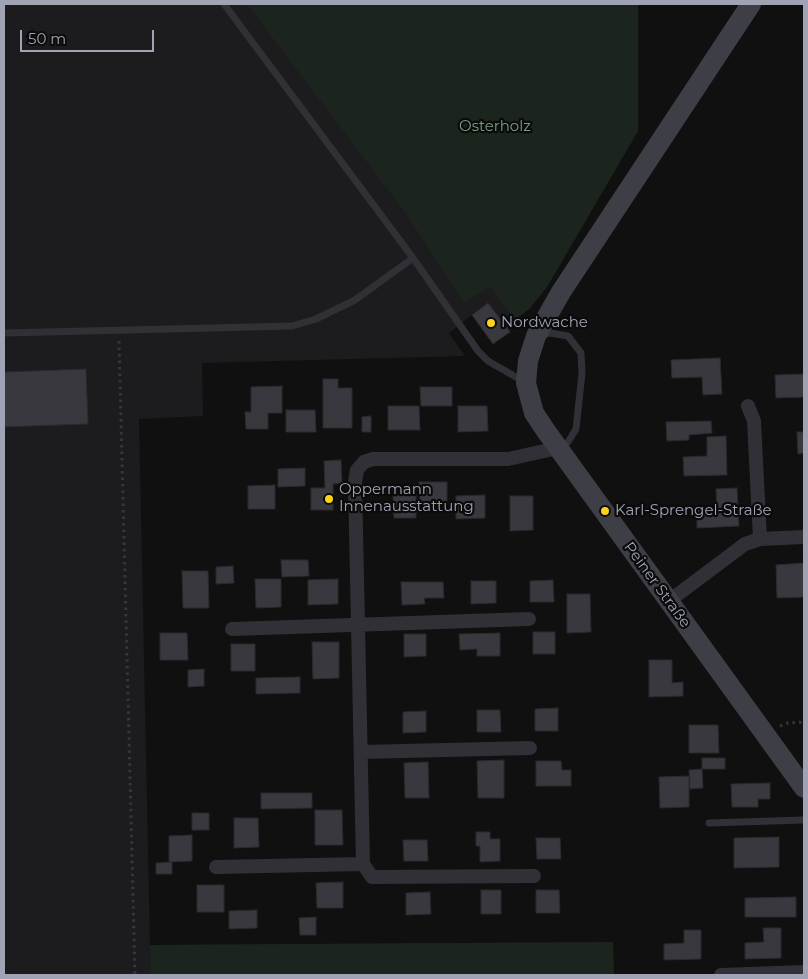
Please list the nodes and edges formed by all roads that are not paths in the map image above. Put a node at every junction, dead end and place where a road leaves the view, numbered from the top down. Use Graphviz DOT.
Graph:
graph roads {
  1 [pos="224,4"];
  2 [pos="751,4"];
  3 [pos="413,258"];
  4 [pos="4,333"];
  5 [pos="536,336"];
  6 [pos="526,383"];
  7 [pos="748,406"];
  8 [pos="558,448"];
  9 [pos="804,537"];
  10 [pos="760,539"];
  11 [pos="669,601"];
  12 [pos="529,619"];
  13 [pos="359,625"];
  14 [pos="232,629"];
  15 [pos="530,748"];
  16 [pos="361,752"];
  17 [pos="804,788"];
  18 [pos="804,820"];
  19 [pos="709,823"];
  20 [pos="363,864"];
  21 [pos="216,868"];
  22 [pos="534,876"];
  23 [pos="804,972"];
  24 [pos="721,975"];
  1 -- 3 [label="lane"];
  2 -- 5 [label="main road, Peiner Straße"];
  3 -- 4 [label="lane"];
  3 -- 6 [label="lane"];
  5 -- 6 [label="main road, Peiner Straße"];
  5 -- 8 [label="lane"];
  6 -- 8 [label="main road, Peiner Straße"];
  7 -- 10 [label="street"];
  8 -- 11 [label="main road, Peiner Straße"];
  8 -- 13 [label="street"];
  9 -- 10 [label="street"];
  10 -- 11 [label="street"];
  11 -- 17 [label="main road, Peiner Straße"];
  12 -- 13 [label="street"];
  13 -- 14 [label="street"];
  13 -- 16 [label="street"];
  15 -- 16 [label="street"];
  16 -- 20 [label="street"];
  18 -- 19 [label="lane"];
  20 -- 21 [label="street"];
  20 -- 22 [label="street"];
  23 -- 24 [label="street"];
}
